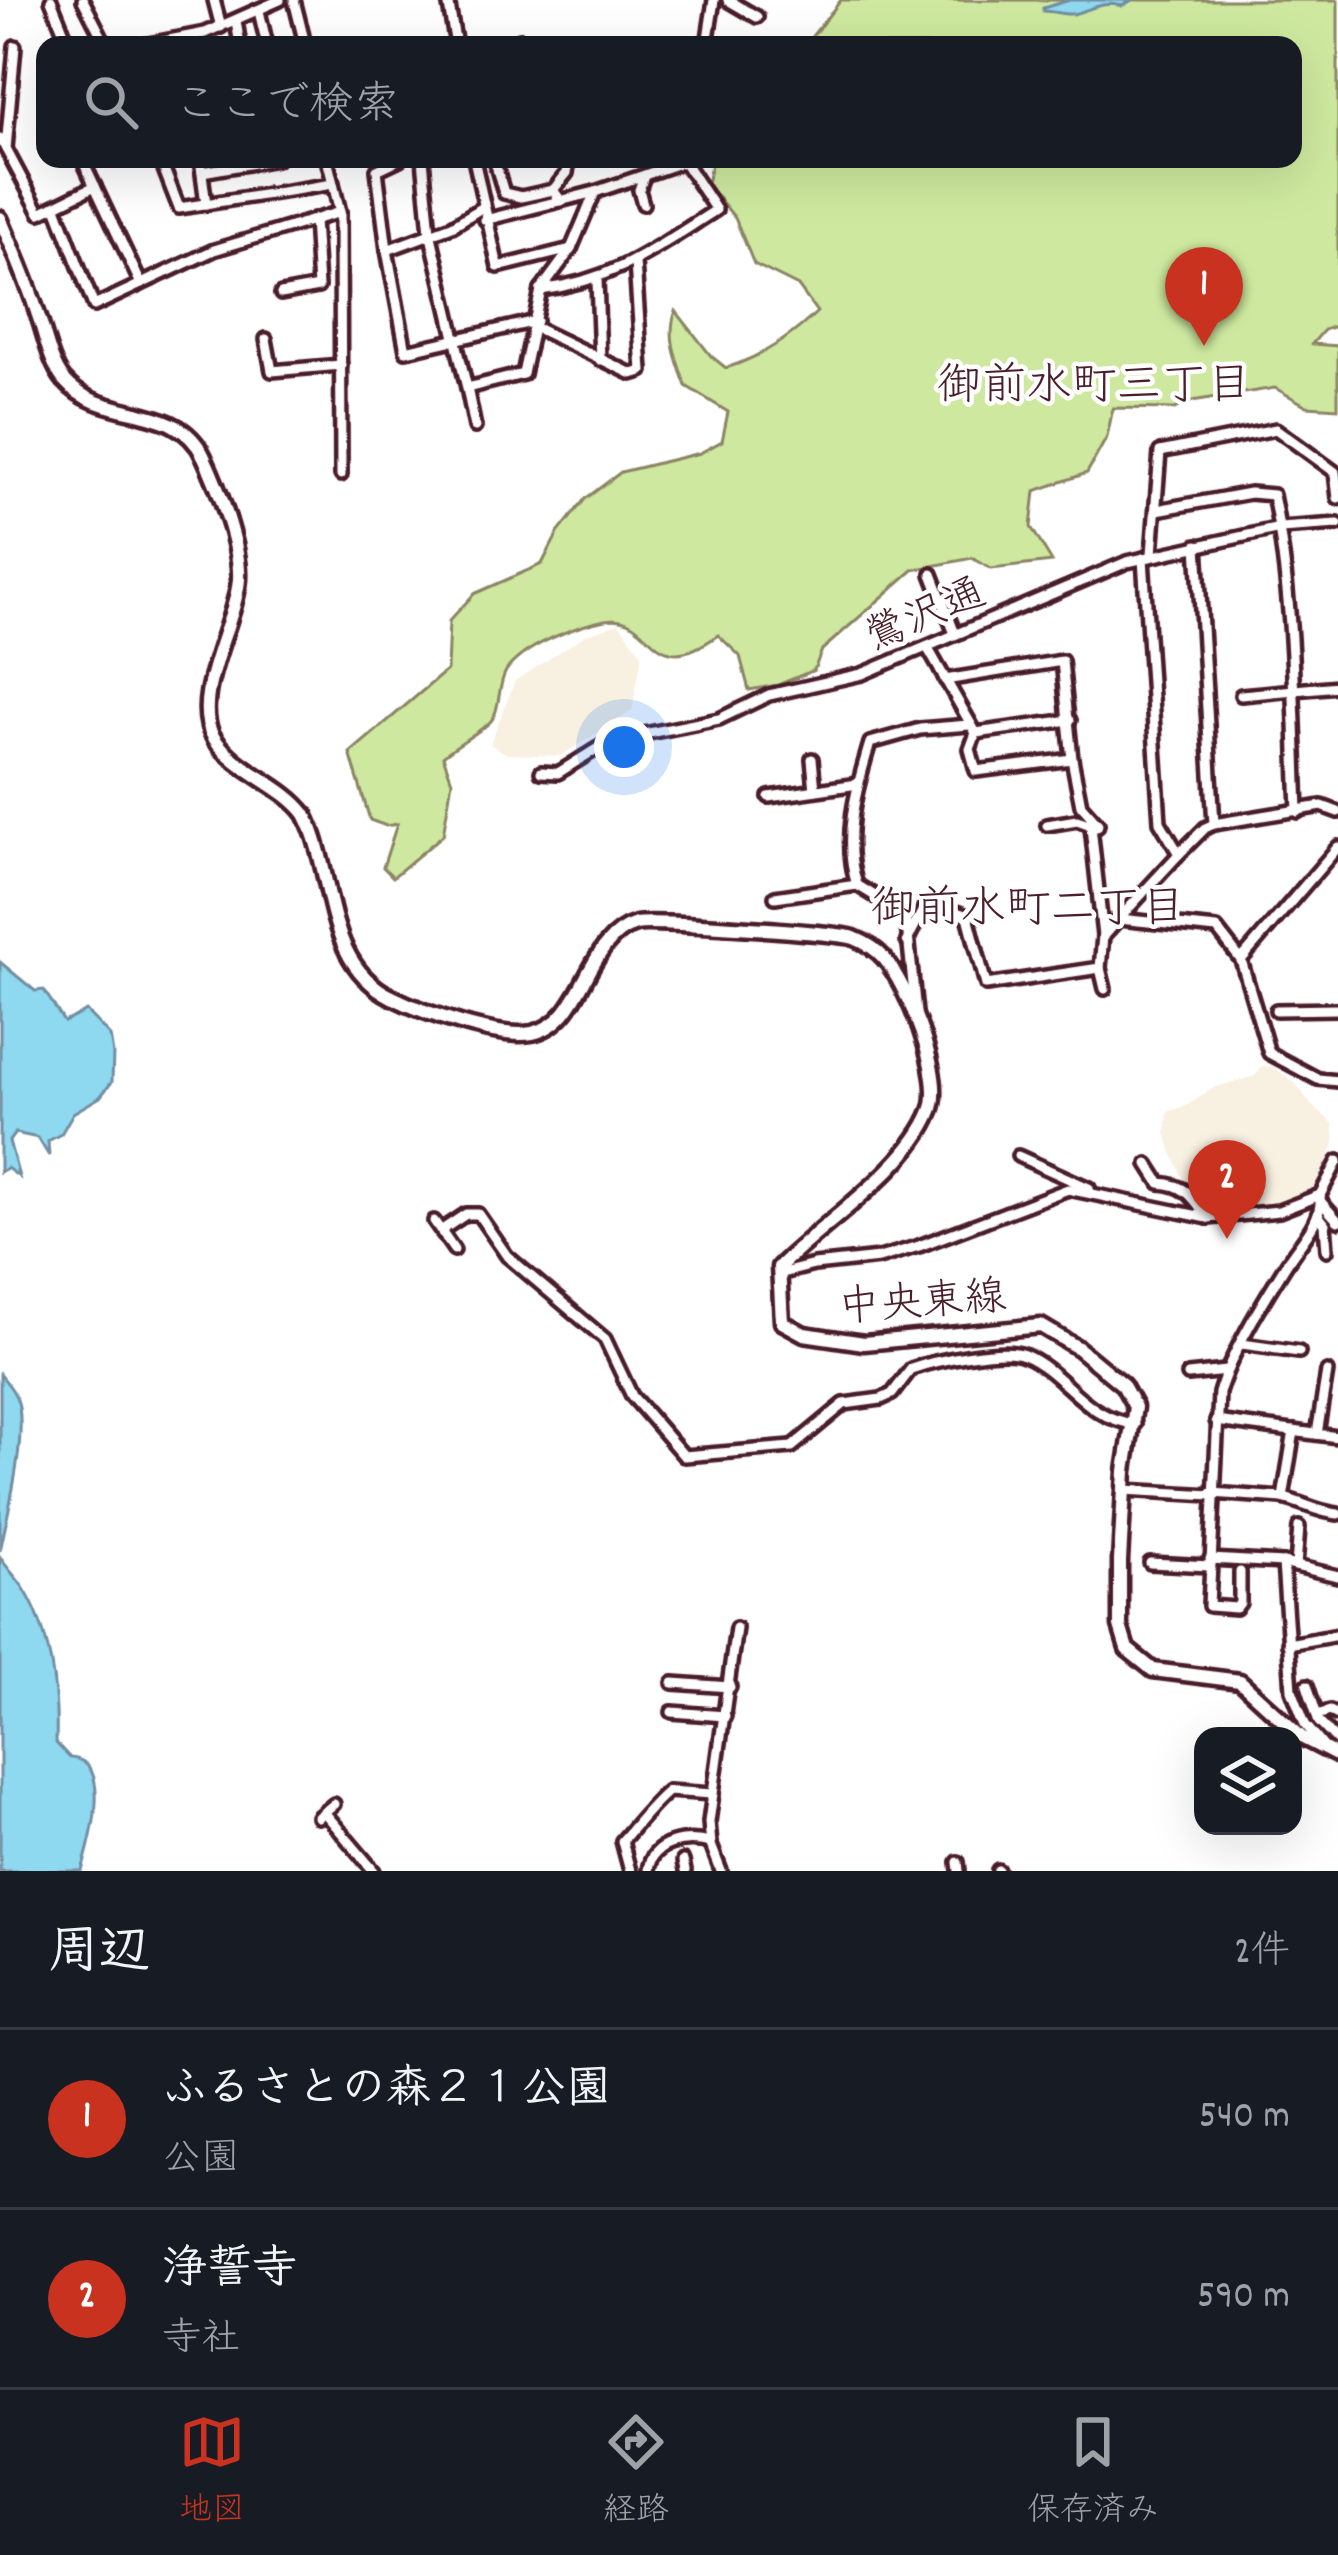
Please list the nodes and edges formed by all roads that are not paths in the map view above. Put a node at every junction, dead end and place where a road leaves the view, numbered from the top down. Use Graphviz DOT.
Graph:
graph roads {
  1 [pos="51,0"];
  2 [pos="82,0"];
  3 [pos="214,0"];
  4 [pos="280,0"];
  5 [pos="294,0"];
  6 [pos="448,0"];
  7 [pos="714,0"];
  8 [pos="728,0"];
  9 [pos="259,11"];
  10 [pos="757,17"];
  11 [pos="236,21"];
  12 [pos="217,29"];
  13 [pos="65,36"];
  14 [pos="101,36"];
  15 [pos="185,36"];
  16 [pos="216,36"];
  17 [pos="238,36"];
  18 [pos="266,36"];
  19 [pos="303,36"];
  20 [pos="454,36"];
  21 [pos="708,36"];
  22 [pos="15,46"];
  23 [pos="0,138"];
  24 [pos="6,151"];
  25 [pos="86,168"];
  26 [pos="163,168"];
  27 [pos="201,168"];
  28 [pos="225,168"];
  29 [pos="329,168"];
  30 [pos="381,168"];
  31 [pos="424,168"];
  32 [pos="476,168"];
  33 [pos="497,168"];
  34 [pos="568,168"];
  35 [pos="667,168"];
  36 [pos="692,168"];
  37 [pos="202,172"];
  38 [pos="644,176"];
  39 [pos="333,184"];
  40 [pos="95,186"];
  41 [pos="554,190"];
  42 [pos="595,192"];
  43 [pos="561,201"];
  44 [pos="643,204"];
  45 [pos="206,205"];
  46 [pos="56,207"];
  47 [pos="340,212"];
  48 [pos="483,213"];
  49 [pos="0,218"];
  50 [pos="314,220"];
  51 [pos="430,232"];
  52 [pos="571,249"];
  53 [pos="387,250"];
  54 [pos="635,262"];
  55 [pos="597,280"];
  56 [pos="141,284"];
  57 [pos="541,290"];
  58 [pos="281,294"];
  59 [pos="535,324"];
  60 [pos="266,340"];
  61 [pos="454,340"];
  62 [pos="600,360"];
  63 [pos="341,364"];
  64 [pos="467,388"];
  65 [pos="475,427"];
  66 [pos="1334,467"];
  67 [pos="341,475"];
  68 [pos="1338,498"];
  69 [pos="1157,510"];
  70 [pos="1338,524"];
  71 [pos="1280,528"];
  72 [pos="1197,545"];
  73 [pos="1148,556"];
  74 [pos="932,574"];
  75 [pos="956,634"];
  76 [pos="927,647"];
  77 [pos="945,680"];
  78 [pos="1338,686"];
  79 [pos="1293,692"];
  80 [pos="1241,695"];
  81 [pos="1070,720"];
  82 [pos="972,729"];
  83 [pos="1072,759"];
  84 [pos="812,760"];
  85 [pos="542,772"];
  86 [pos="858,784"];
  87 [pos="815,790"];
  88 [pos="769,797"];
  89 [pos="1298,812"];
  90 [pos="1338,812"];
  91 [pos="1214,824"];
  92 [pos="1046,825"];
  93 [pos="1091,827"];
  94 [pos="1338,847"];
  95 [pos="1179,854"];
  96 [pos="857,885"];
  97 [pos="775,897"];
  98 [pos="1119,920"];
  99 [pos="1103,936"];
  100 [pos="908,941"];
  101 [pos="1240,960"];
  102 [pos="1100,968"];
  103 [pos="1105,989"];
  104 [pos="1338,1009"];
  105 [pos="1276,1010"];
  106 [pos="916,1019"];
  107 [pos="1338,1081"];
  108 [pos="1018,1156"];
  109 [pos="1338,1161"];
  110 [pos="1148,1164"];
  111 [pos="1094,1192"];
  112 [pos="1320,1199"];
  113 [pos="1318,1215"];
  114 [pos="1208,1218"];
  115 [pos="1338,1221"];
  116 [pos="454,1250"];
  117 [pos="1327,1250"];
  118 [pos="779,1274"];
  119 [pos="1242,1343"];
  120 [pos="1299,1352"];
  121 [pos="1226,1371"];
  122 [pos="1327,1372"];
  123 [pos="1188,1375"];
  124 [pos="1216,1421"];
  125 [pos="1135,1424"];
  126 [pos="1294,1431"];
  127 [pos="1317,1434"];
  128 [pos="1338,1437"];
  129 [pos="1124,1490"];
  130 [pos="1212,1494"];
  131 [pos="1283,1498"];
  132 [pos="1338,1514"];
  133 [pos="1300,1527"];
  134 [pos="1210,1562"];
  135 [pos="1150,1563"];
  136 [pos="1283,1563"];
  137 [pos="1297,1566"];
  138 [pos="1240,1571"];
  139 [pos="1338,1576"];
  140 [pos="736,1628"];
  141 [pos="1338,1635"];
  142 [pos="1288,1644"];
  143 [pos="673,1683"];
  144 [pos="1307,1685"];
  145 [pos="730,1688"];
  146 [pos="672,1712"];
  147 [pos="1317,1715"];
  148 [pos="1338,1715"];
  149 [pos="725,1716"];
  150 [pos="1338,1742"];
  151 [pos="1334,1755"];
  152 [pos="713,1794"];
  153 [pos="334,1804"];
  154 [pos="711,1844"];
  155 [pos="374,1871"];
  156 [pos="630,1871"];
  157 [pos="648,1871"];
  158 [pos="721,1871"];
  1 -- 13 [label="street"];
  2 -- 14 [label="street"];
  3 -- 12 [label="street"];
  4 -- 9 [label="street"];
  5 -- 19 [label="street"];
  6 -- 20 [label="street"];
  7 -- 21 [label="street"];
  8 -- 10 [label="street"];
  9 -- 11 [label="street"];
  9 -- 18 [label="street"];
  11 -- 12 [label="street"];
  11 -- 17 [label="street"];
  12 -- 15 [label="street"];
  12 -- 16 [label="street"];
  22 -- 24 [label="street"];
  23 -- 24 [label="street"];
  24 -- 46 [label="street"];
  25 -- 40 [label="street"];
  26 -- 45 [label="street"];
  27 -- 37 [label="street"];
  28 -- 37 [label="street"];
  29 -- 39 [label="street"];
  30 -- 53 [label="street"];
  31 -- 51 [label="street"];
  32 -- 48 [label="street"];
  33 -- 41 [label="street"];
  34 -- 41 [label="street"];
  35 -- 38 [label="street"];
  36 -- 54 [label="street"];
  37 -- 45 [label="street"];
  38 -- 42 [label="street"];
  38 -- 44 [label="street"];
  39 -- 45 [label="street"];
  39 -- 47 [label="street"];
  40 -- 46 [label="street"];
  40 -- 56 [label="street"];
  41 -- 43 [label="street"];
  42 -- 43 [label="street"];
  42 -- 52 [label="street"];
  43 -- 48 [label="street"];
  46 -- 56 [label="street"];
  47 -- 50 [label="street"];
  47 -- 63 [label="street"];
  48 -- 51 [label="street"];
  48 -- 52 [label="street"];
  49 -- 106 [label="main road, 中央東線"];
  50 -- 56 [label="street"];
  50 -- 58 [label="street"];
  51 -- 53 [label="street"];
  51 -- 61 [label="street"];
  52 -- 57 [label="street"];
  53 -- 61 [label="street"];
  54 -- 55 [label="street"];
  54 -- 62 [label="street"];
  55 -- 57 [label="street"];
  55 -- 62 [label="street"];
  57 -- 59 [label="street"];
  59 -- 61 [label="street"];
  59 -- 62 [label="street"];
  59 -- 64 [label="street"];
  60 -- 63 [label="street"];
  61 -- 64 [label="street"];
  63 -- 67 [label="street"];
  64 -- 65 [label="street"];
  66 -- 68 [label="street"];
  66 -- 69 [label="street"];
  69 -- 71 [label="street"];
  69 -- 73 [label="street"];
  70 -- 71 [label="street, 鶯沢通"];
  71 -- 72 [label="street, 鶯沢通"];
  71 -- 79 [label="street"];
  72 -- 73 [label="street, 鶯沢通"];
  72 -- 91 [label="street"];
  73 -- 75 [label="street, 鶯沢通"];
  73 -- 95 [label="street"];
  74 -- 75 [label="street"];
  75 -- 76 [label="street, 鶯沢通"];
  76 -- 77 [label="street"];
  76 -- 85 [label="street, 鶯沢通"];
  77 -- 81 [label="street"];
  77 -- 82 [label="street"];
  78 -- 79 [label="street"];
  79 -- 80 [label="street"];
  79 -- 89 [label="street"];
  81 -- 82 [label="street"];
  81 -- 83 [label="street"];
  82 -- 83 [label="street"];
  82 -- 86 [label="street"];
  83 -- 93 [label="street"];
  84 -- 87 [label="street"];
  86 -- 87 [label="street"];
  86 -- 96 [label="street"];
  87 -- 88 [label="street"];
  89 -- 90 [label="street"];
  89 -- 91 [label="street"];
  91 -- 95 [label="street"];
  92 -- 93 [label="street"];
  93 -- 99 [label="street"];
  94 -- 101 [label="street"];
  95 -- 98 [label="street"];
  96 -- 97 [label="street"];
  96 -- 100 [label="street"];
  98 -- 99 [label="street"];
  98 -- 101 [label="street"];
  99 -- 102 [label="street"];
  100 -- 102 [label="street"];
  100 -- 106 [label="street"];
  101 -- 107 [label="street"];
  102 -- 103 [label="street"];
  104 -- 105 [label="street"];
  106 -- 118 [label="main road, 中央東線"];
  108 -- 111 [label="street"];
  109 -- 112 [label="street"];
  110 -- 114 [label="street"];
  111 -- 114 [label="street"];
  111 -- 118 [label="street"];
  112 -- 113 [label="street"];
  112 -- 114 [label="street"];
  112 -- 115 [label="street"];
  113 -- 117 [label="street"];
  113 -- 119 [label="street"];
  116 -- 125 [label="street"];
  118 -- 125 [label="main road, 中央東線"];
  119 -- 120 [label="street"];
  119 -- 121 [label="street"];
  121 -- 123 [label="street"];
  121 -- 124 [label="street"];
  122 -- 127 [label="street"];
  124 -- 126 [label="street"];
  124 -- 130 [label="street"];
  125 -- 129 [label="main road"];
  126 -- 127 [label="street"];
  126 -- 131 [label="street"];
  127 -- 128 [label="street"];
  129 -- 130 [label="street"];
  129 -- 151 [label="main road"];
  130 -- 131 [label="street"];
  130 -- 134 [label="street"];
  131 -- 132 [label="street"];
  133 -- 137 [label="street"];
  134 -- 135 [label="street"];
  134 -- 136 [label="street"];
  134 -- 138 [label="street"];
  136 -- 137 [label="street"];
  136 -- 142 [label="street"];
  137 -- 139 [label="street"];
  140 -- 145 [label="street"];
  141 -- 142 [label="street"];
  142 -- 151 [label="street"];
  143 -- 145 [label="street"];
  144 -- 147 [label="street"];
  145 -- 149 [label="street"];
  146 -- 149 [label="street"];
  147 -- 148 [label="street"];
  147 -- 150 [label="street"];
  149 -- 152 [label="street"];
  152 -- 154 [label="street"];
  152 -- 156 [label="street"];
  153 -- 155 [label="street"];
  154 -- 157 [label="street"];
  154 -- 158 [label="street"];
}
